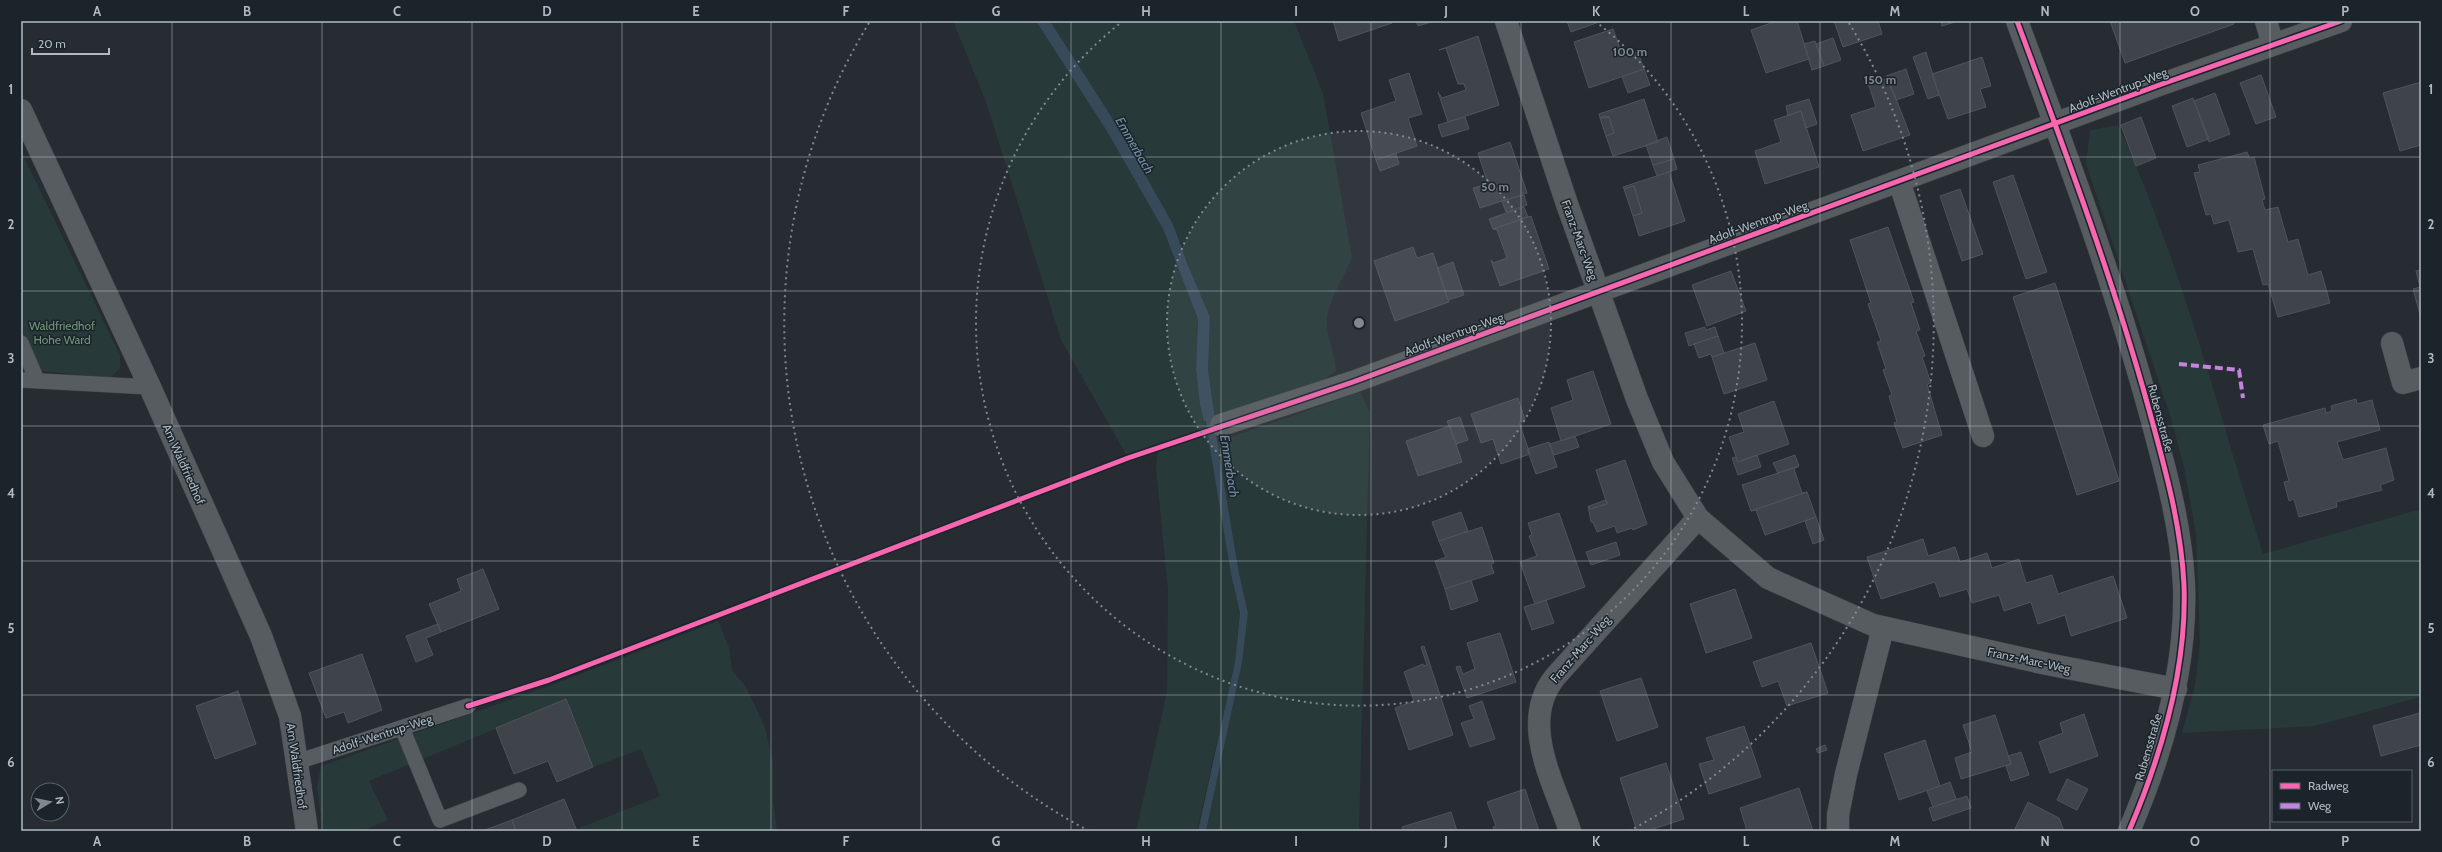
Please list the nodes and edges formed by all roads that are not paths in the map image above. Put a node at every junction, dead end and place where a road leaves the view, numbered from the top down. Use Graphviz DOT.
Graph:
graph roads {
  1 [pos="1506,21"];
  2 [pos="2017,21"];
  3 [pos="2266,21"];
  4 [pos="2341,21"];
  5 [pos="2273,45"];
  6 [pos="21,110"];
  7 [pos="2055,125"];
  8 [pos="1899,181"];
  9 [pos="1599,291"];
  10 [pos="21,343"];
  11 [pos="2392,343"];
  12 [pos="2421,378"];
  13 [pos="21,380"];
  14 [pos="37,380"];
  15 [pos="150,387"];
  16 [pos="1221,426"];
  17 [pos="1984,436"];
  18 [pos="1698,518"];
  19 [pos="1883,628"];
  20 [pos="2176,689"];
  21 [pos="468,706"];
  22 [pos="402,728"];
  23 [pos="297,762"];
  24 [pos="519,790"];
  25 [pos="307,831"];
  26 [pos="1570,831"];
  27 [pos="1838,831"];
  28 [pos="2129,831"];
  1 -- 9 [label="street, Franz-Marc-Weg"];
  2 -- 7 [label="street, Rubensstraße"];
  3 -- 5 [label="street"];
  4 -- 5 [label="street, Adolf-Wentrup-Weg"];
  5 -- 7 [label="street, Adolf-Wentrup-Weg"];
  6 -- 15 [label="street, Am Waldfriedhof"];
  7 -- 8 [label="street, Adolf-Wentrup-Weg"];
  7 -- 20 [label="street, Rubensstraße"];
  8 -- 9 [label="street, Adolf-Wentrup-Weg"];
  8 -- 17 [label="street"];
  9 -- 16 [label="street, Adolf-Wentrup-Weg"];
  9 -- 18 [label="street, Franz-Marc-Weg"];
  10 -- 14 [label="lane"];
  11 -- 12 [label="street"];
  13 -- 14 [label="lane"];
  14 -- 15 [label="lane"];
  15 -- 23 [label="street, Am Waldfriedhof"];
  18 -- 19 [label="street, Franz-Marc-Weg"];
  18 -- 26 [label="street, Franz-Marc-Weg"];
  19 -- 20 [label="street, Franz-Marc-Weg"];
  19 -- 27 [label="street"];
  20 -- 28 [label="street, Rubensstraße"];
  21 -- 22 [label="lane, Adolf-Wentrup-Weg"];
  22 -- 23 [label="lane, Adolf-Wentrup-Weg"];
  22 -- 24 [label="lane"];
  23 -- 25 [label="street, Am Waldfriedhof"];
}
